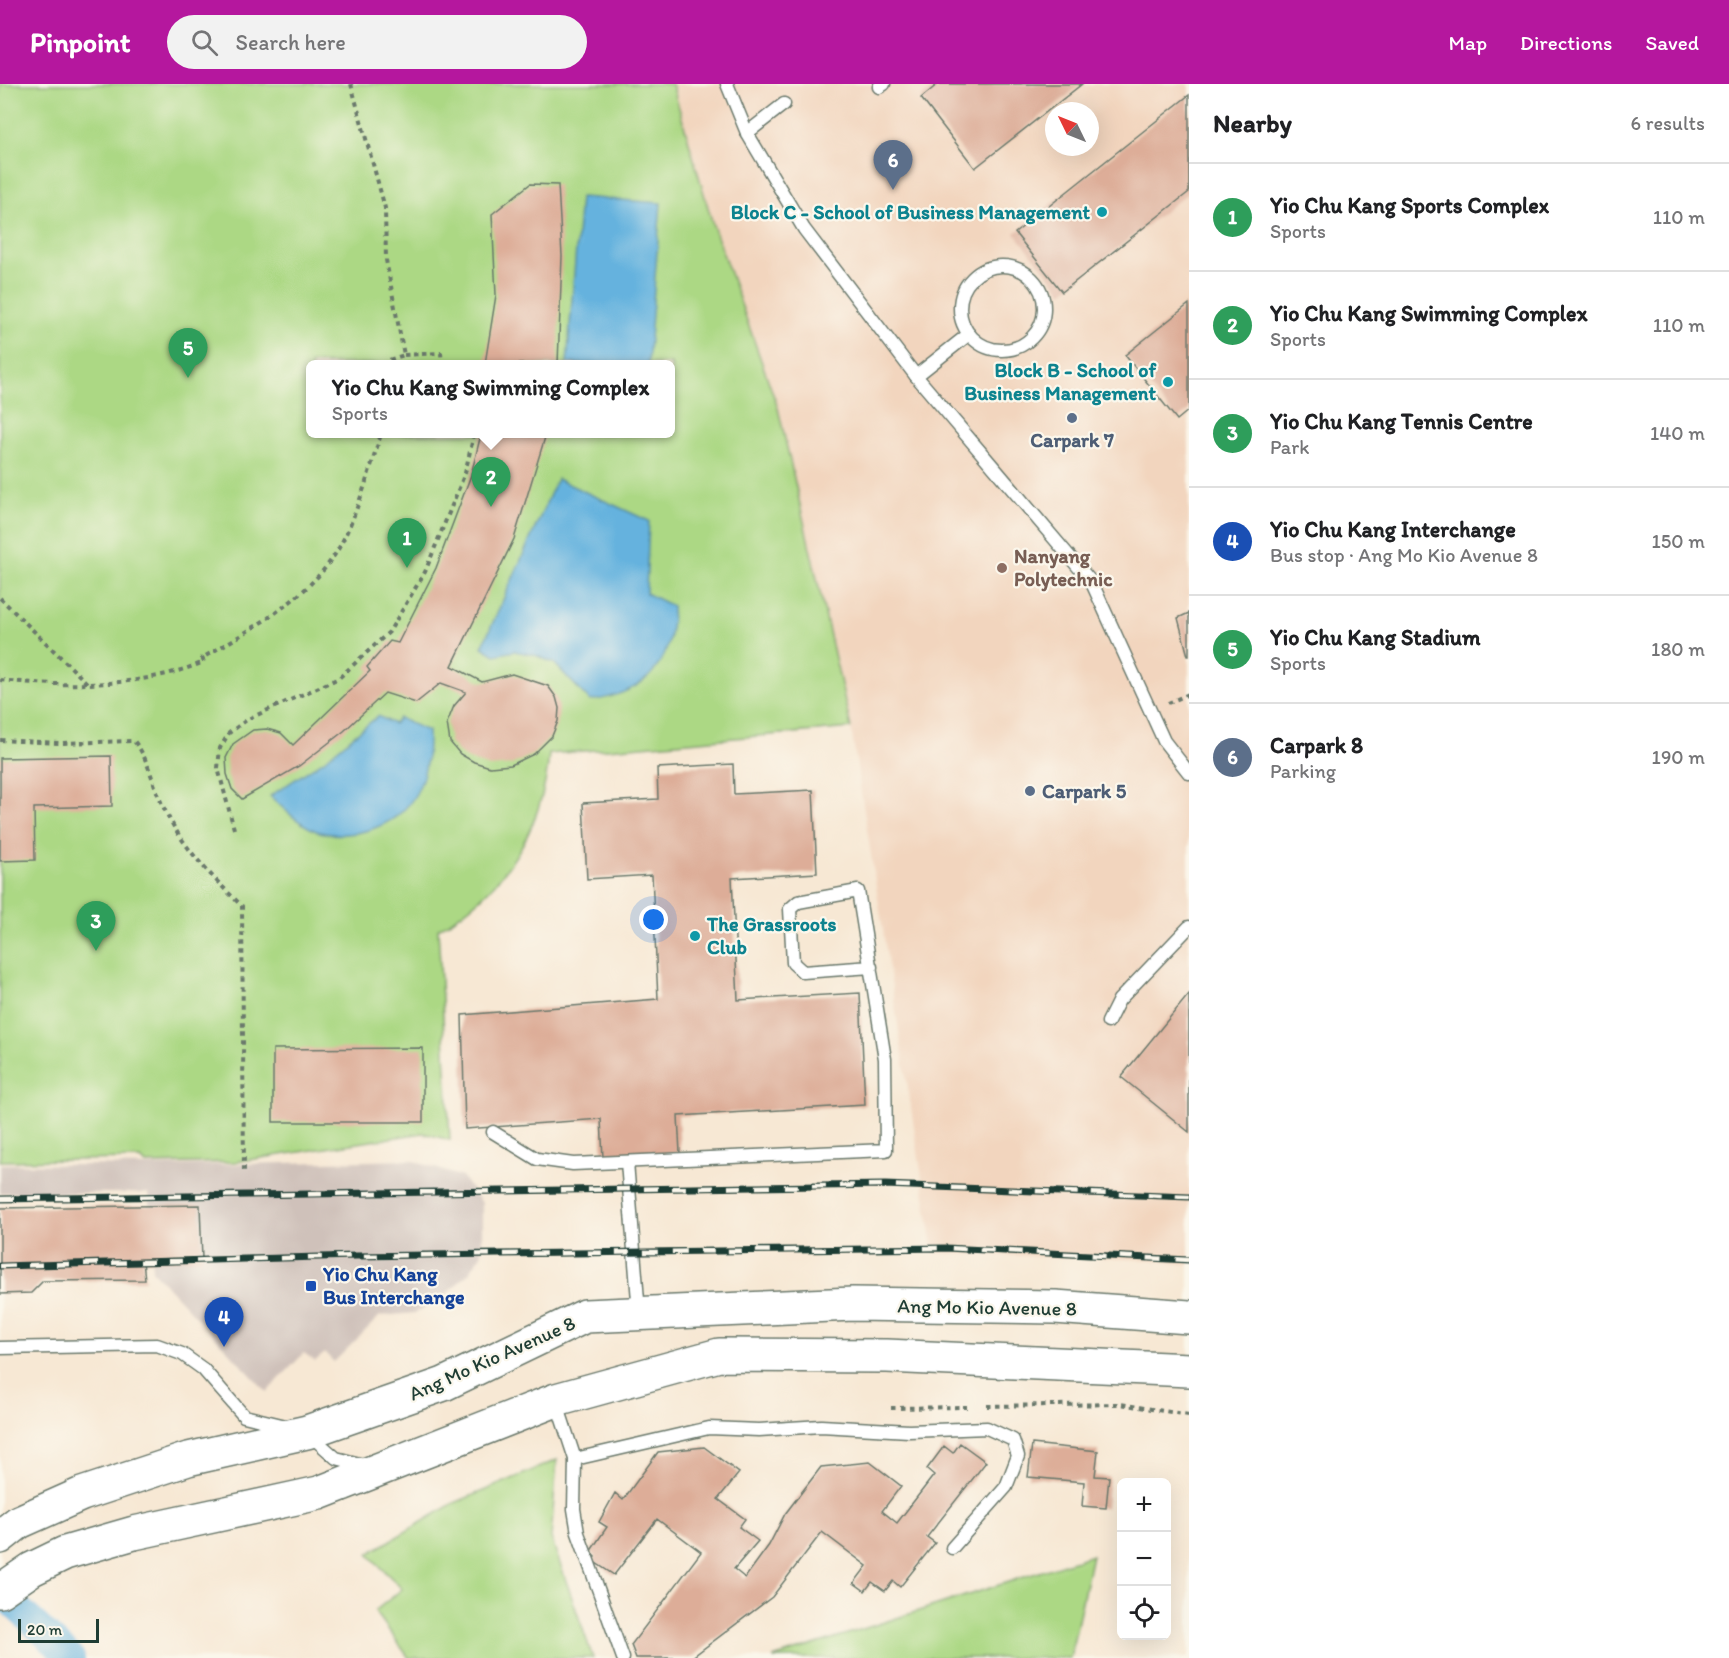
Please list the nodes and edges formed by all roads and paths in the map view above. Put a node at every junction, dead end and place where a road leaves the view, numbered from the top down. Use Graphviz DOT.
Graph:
graph roads {
  1 [pos="351,84"];
  2 [pos="727,84"];
  3 [pos="784,104"];
  4 [pos="747,133"];
  5 [pos="969,334"];
  6 [pos="404,355"];
  7 [pos="389,360"];
  8 [pos="442,360"];
  9 [pos="916,376"];
  10 [pos="380,438"];
  11 [pos="473,438"];
  12 [pos="0,598"];
  13 [pos="0,680"];
  14 [pos="88,684"];
  15 [pos="0,740"];
  16 [pos="1189,773"];
  17 [pos="234,829"];
  18 [pos="1189,927"];
  19 [pos="871,967"];
  20 [pos="1108,1022"];
  21 [pos="493,1132"];
  22 [pos="627,1162"];
  23 [pos="244,1175"];
  24 [pos="639,1313"];
  25 [pos="1189,1317"];
  26 [pos="0,1348"];
  27 [pos="1189,1370"];
  28 [pos="556,1401"];
  29 [pos="307,1432"];
  30 [pos="575,1459"];
  31 [pos="395,1465"];
  32 [pos="10,1530"];
  33 [pos="952,1548"];
  34 [pos="0,1591"];
  35 [pos="623,1658"];
  1 -- 6 [label="path"];
  2 -- 4 [label="lane"];
  3 -- 4 [label="lane"];
  4 -- 9 [label="lane"];
  5 -- 5 [label="lane"];
  5 -- 9 [label="lane"];
  6 -- 7 [label="path"];
  6 -- 8 [label="path"];
  9 -- 16 [label="lane"];
  10 -- 14 [label="path"];
  11 -- 17 [label="path"];
  12 -- 14 [label="path"];
  13 -- 14 [label="path"];
  15 -- 23 [label="path"];
  18 -- 20 [label="lane"];
  19 -- 19 [label="lane"];
  19 -- 22 [label="lane"];
  21 -- 22 [label="lane"];
  22 -- 24 [label="lane"];
  24 -- 25 [label="main road, Ang Mo Kio Avenue 8"];
  24 -- 29 [label="main road, Ang Mo Kio Avenue 8"];
  26 -- 29 [label="lane"];
  27 -- 28 [label="main road"];
  28 -- 30 [label="lane"];
  28 -- 31 [label="main road"];
  29 -- 31 [label="lane"];
  29 -- 32 [label="main road, Ang Mo Kio Avenue 8"];
  30 -- 33 [label="lane"];
  30 -- 35 [label="lane"];
  31 -- 34 [label="main road"];
}
